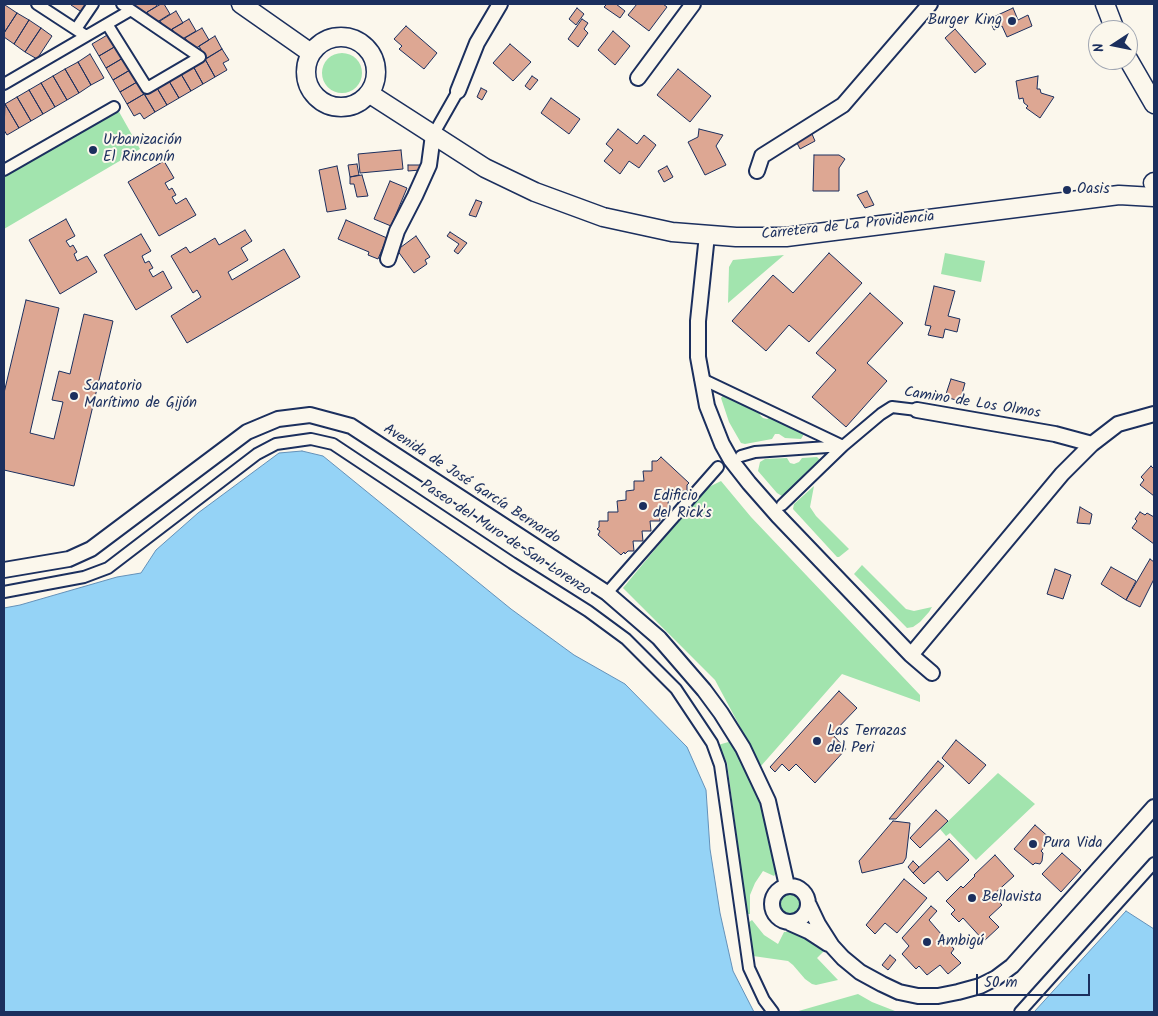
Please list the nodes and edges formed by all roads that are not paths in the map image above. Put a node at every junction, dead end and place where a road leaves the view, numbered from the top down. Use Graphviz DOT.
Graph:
graph roads {
  1 [pos="37,4"];
  2 [pos="93,4"];
  3 [pos="122,4"];
  4 [pos="241,4"];
  5 [pos="500,4"];
  6 [pos="693,4"];
  7 [pos="930,4"];
  8 [pos="1105,4"];
  9 [pos="131,10"];
  10 [pos="1111,20"];
  11 [pos="107,24"];
  12 [pos="76,29"];
  13 [pos="86,36"];
  14 [pos="312,53"];
  15 [pos="1134,70"];
  16 [pos="638,78"];
  17 [pos="4,84"];
  18 [pos="458,91"];
  19 [pos="370,94"];
  20 [pos="1154,104"];
  21 [pos="114,107"];
  22 [pos="433,135"];
  23 [pos="4,170"];
  24 [pos="758,171"];
  25 [pos="1154,189"];
  26 [pos="707,235"];
  27 [pos="388,259"];
  28 [pos="700,378"];
  29 [pos="917,410"];
  30 [pos="1154,414"];
  31 [pos="1092,444"];
  32 [pos="843,446"];
  33 [pos="741,456"];
  34 [pos="718,467"];
  35 [pos="782,505"];
  36 [pos="4,570"];
  37 [pos="4,592"];
  38 [pos="607,593"];
  39 [pos="911,655"];
  40 [pos="932,673"];
  41 [pos="1154,807"];
  42 [pos="1154,864"];
  43 [pos="787,886"];
  44 [pos="809,905"];
  45 [pos="790,923"];
  46 [pos="832,946"];
  47 [pos="773,1012"];
  48 [pos="1020,1012"];
  1 -- 12 [label="street"];
  2 -- 12 [label="street"];
  3 -- 9 [label="street"];
  4 -- 14 [label="street"];
  5 -- 18 [label="street"];
  6 -- 16 [label="street"];
  7 -- 24 [label="street"];
  8 -- 10 [label="street"];
  9 -- 11 [label="street"];
  9 -- 11 [label="street"];
  11 -- 13 [label="street"];
  12 -- 13 [label="street"];
  13 -- 17 [label="street"];
  14 -- 19 [label="street"];
  14 -- 19 [label="street"];
  15 -- 20 [label="street"];
  18 -- 22 [label="street"];
  19 -- 22 [label="street, Carretera de La Providencia"];
  21 -- 23 [label="street"];
  22 -- 26 [label="street, Carretera de La Providencia"];
  22 -- 27 [label="street"];
  25 -- 26 [label="street, Carretera de La Providencia"];
  26 -- 28 [label="street"];
  28 -- 32 [label="street"];
  28 -- 39 [label="street"];
  29 -- 31 [label="street, Camino de Los Olmos"];
  29 -- 32 [label="street, Camino de Los Olmos"];
  30 -- 31 [label="street"];
  31 -- 39 [label="street"];
  32 -- 33 [label="street"];
  32 -- 35 [label="street, Camino de Los Olmos"];
  34 -- 38 [label="street"];
  36 -- 38 [label="street, Avenida de José García Bernardo"];
  37 -- 47 [label="street, Paseo del Muro de San Lorenzo"];
  38 -- 43 [label="street, Avenida de José García Bernardo"];
  39 -- 40 [label="street"];
  41 -- 46 [label="street"];
  42 -- 48 [label="street"];
  43 -- 44 [label="street"];
  43 -- 45 [label="street"];
  44 -- 45 [label="street"];
  44 -- 46 [label="street"];
  45 -- 46 [label="street"];
}
